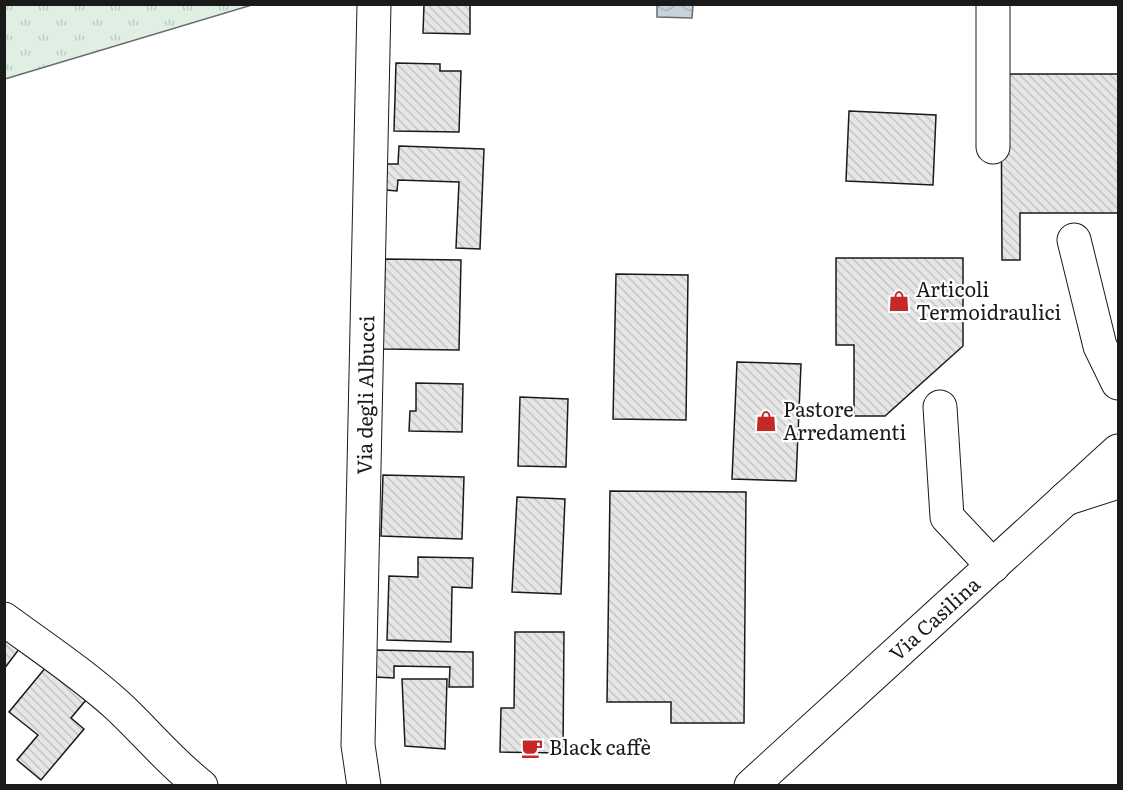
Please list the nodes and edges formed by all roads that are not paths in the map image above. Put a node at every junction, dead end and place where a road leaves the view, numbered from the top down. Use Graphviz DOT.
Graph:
graph roads {
  1 [pos="374,4"];
  2 [pos="993,4"];
  3 [pos="993,147"];
  4 [pos="1074,240"];
  5 [pos="1119,383"];
  6 [pos="940,407"];
  7 [pos="1119,451"];
  8 [pos="1119,482"];
  9 [pos="1065,499"];
  10 [pos="993,566"];
  11 [pos="4,619"];
  12 [pos="201,786"];
  13 [pos="364,786"];
  14 [pos="751,786"];
  1 -- 13 [label="street, Via degli Albucci"];
  2 -- 3 [label="street"];
  4 -- 5 [label="street"];
  6 -- 10 [label="street"];
  7 -- 9 [label="street, Via Casilina"];
  8 -- 9 [label="street"];
  9 -- 10 [label="street, Via Casilina"];
  10 -- 14 [label="street, Via Casilina"];
  11 -- 12 [label="street"];
}
